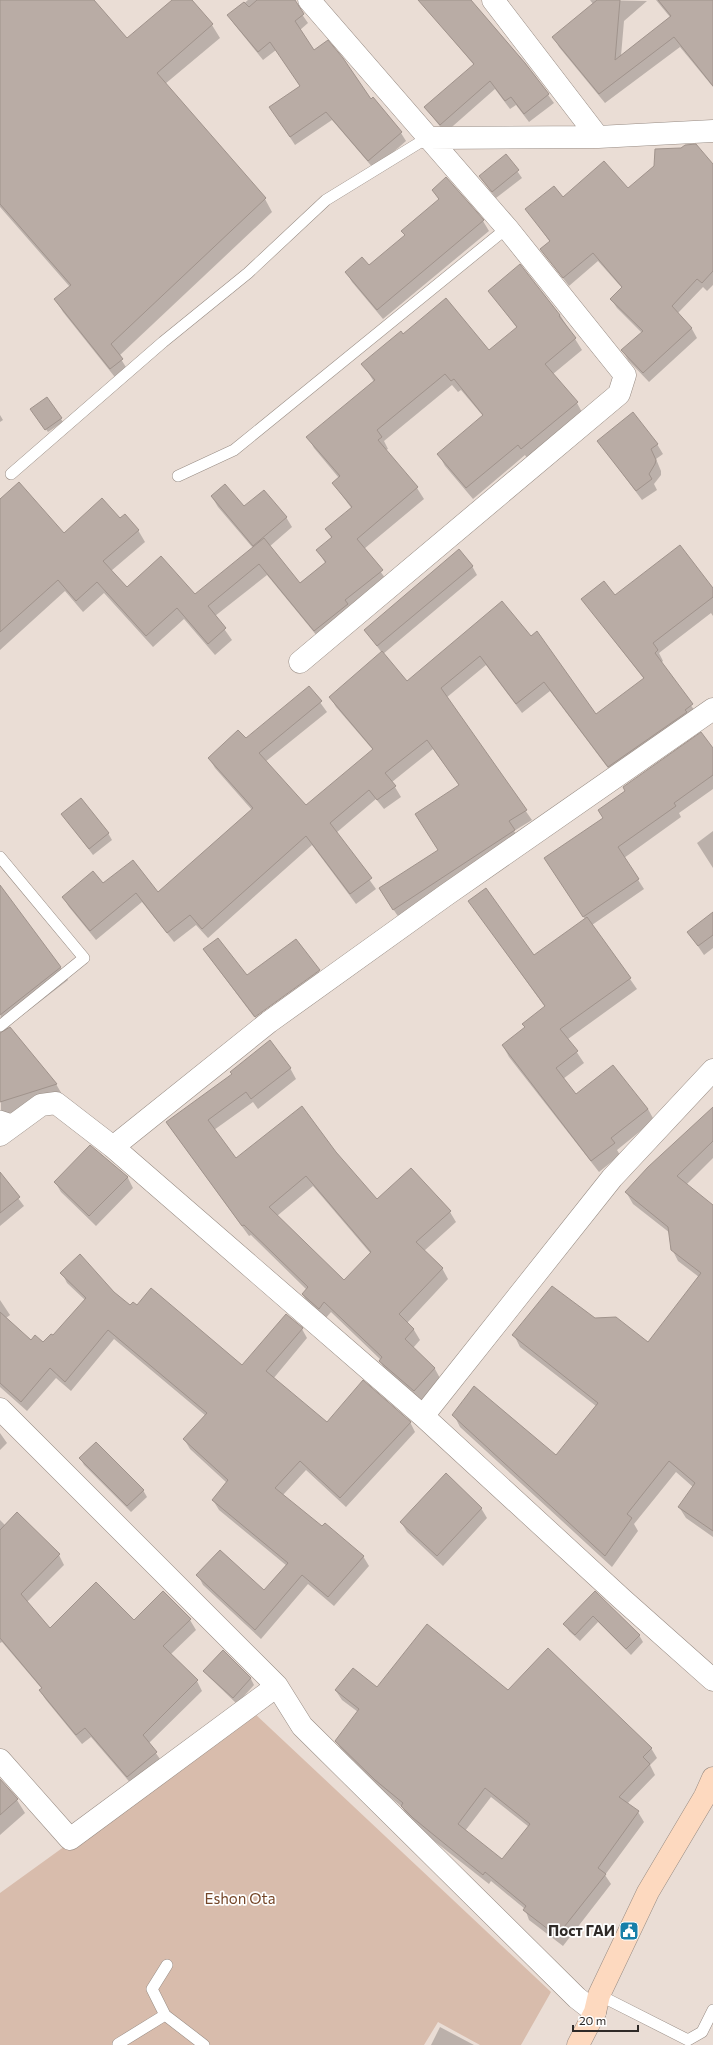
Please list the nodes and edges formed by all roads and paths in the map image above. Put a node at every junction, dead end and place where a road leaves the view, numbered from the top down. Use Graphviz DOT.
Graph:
graph roads {
  1 [pos="309,0"];
  2 [pos="493,0"];
  3 [pos="713,131"];
  4 [pos="598,137"];
  5 [pos="427,138"];
  6 [pos="507,228"];
  7 [pos="11,474"];
  8 [pos="178,476"];
  9 [pos="300,662"];
  10 [pos="713,709"];
  11 [pos="0,857"];
  12 [pos="0,1026"];
  13 [pos="713,1070"];
  14 [pos="9,1119"];
  15 [pos="0,1135"];
  16 [pos="113,1147"];
  17 [pos="0,1408"];
  18 [pos="423,1416"];
  19 [pos="713,1680"];
  20 [pos="277,1686"];
  21 [pos="0,1760"];
  22 [pos="710,1791"];
  23 [pos="167,1965"];
  24 [pos="597,2004"];
  25 [pos="713,2010"];
  26 [pos="165,2015"];
  27 [pos="118,2044"];
  28 [pos="204,2045"];
  29 [pos="578,2045"];
  1 -- 5 [label="street"];
  2 -- 4 [label="street"];
  3 -- 4 [label="street"];
  4 -- 5 [label="street"];
  5 -- 6 [label="street"];
  5 -- 7 [label="lane"];
  6 -- 8 [label="lane"];
  6 -- 9 [label="street"];
  10 -- 16 [label="street"];
  11 -- 12 [label="lane"];
  13 -- 18 [label="street"];
  14 -- 15 [label="street"];
  14 -- 16 [label="street"];
  16 -- 18 [label="street"];
  17 -- 20 [label="street"];
  18 -- 19 [label="street"];
  20 -- 21 [label="street"];
  20 -- 24 [label="street"];
  22 -- 24 [label="main road"];
  23 -- 26 [label="lane"];
  24 -- 25 [label="lane"];
  24 -- 29 [label="main road"];
  26 -- 27 [label="lane"];
  26 -- 28 [label="lane"];
}
